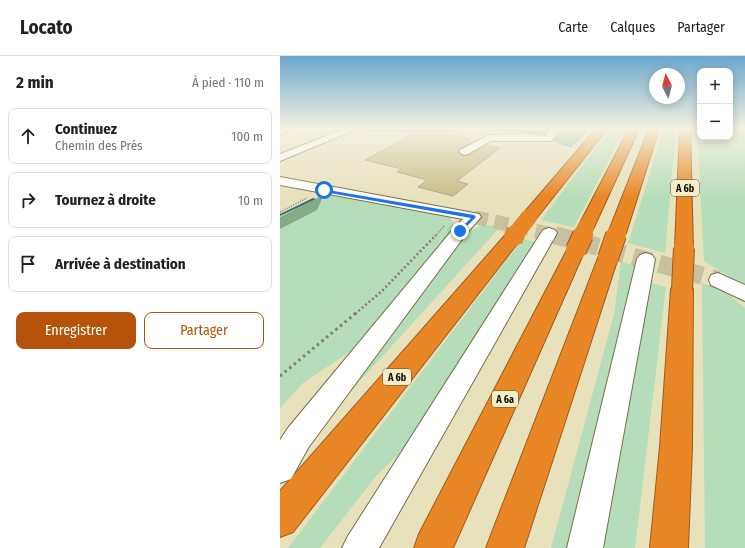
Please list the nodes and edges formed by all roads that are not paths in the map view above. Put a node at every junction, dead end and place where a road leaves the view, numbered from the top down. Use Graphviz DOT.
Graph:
graph roads {
  1 [pos="292,152"];
  2 [pos="583,152"];
  3 [pos="623,152"];
  4 [pos="646,152"];
  5 [pos="686,152"];
  6 [pos="280,158"];
  7 [pos="280,181"];
  8 [pos="549,233"];
  9 [pos="646,259"];
  10 [pos="718,280"];
  11 [pos="745,294"];
  12 [pos="280,468"];
  13 [pos="280,519"];
  14 [pos="509,537"];
  15 [pos="360,548"];
  16 [pos="433,548"];
  17 [pos="585,548"];
  18 [pos="669,548"];
  1 -- 6 [label="street"];
  2 -- 13 [label="highway, A 6b"];
  3 -- 16 [label="highway, A 6a"];
  4 -- 14 [label="highway"];
  5 -- 18 [label="highway, A 6b, bridge"];
  7 -- 12 [label="street"];
  8 -- 15 [label="street"];
  9 -- 17 [label="street"];
  10 -- 11 [label="street"];
}
